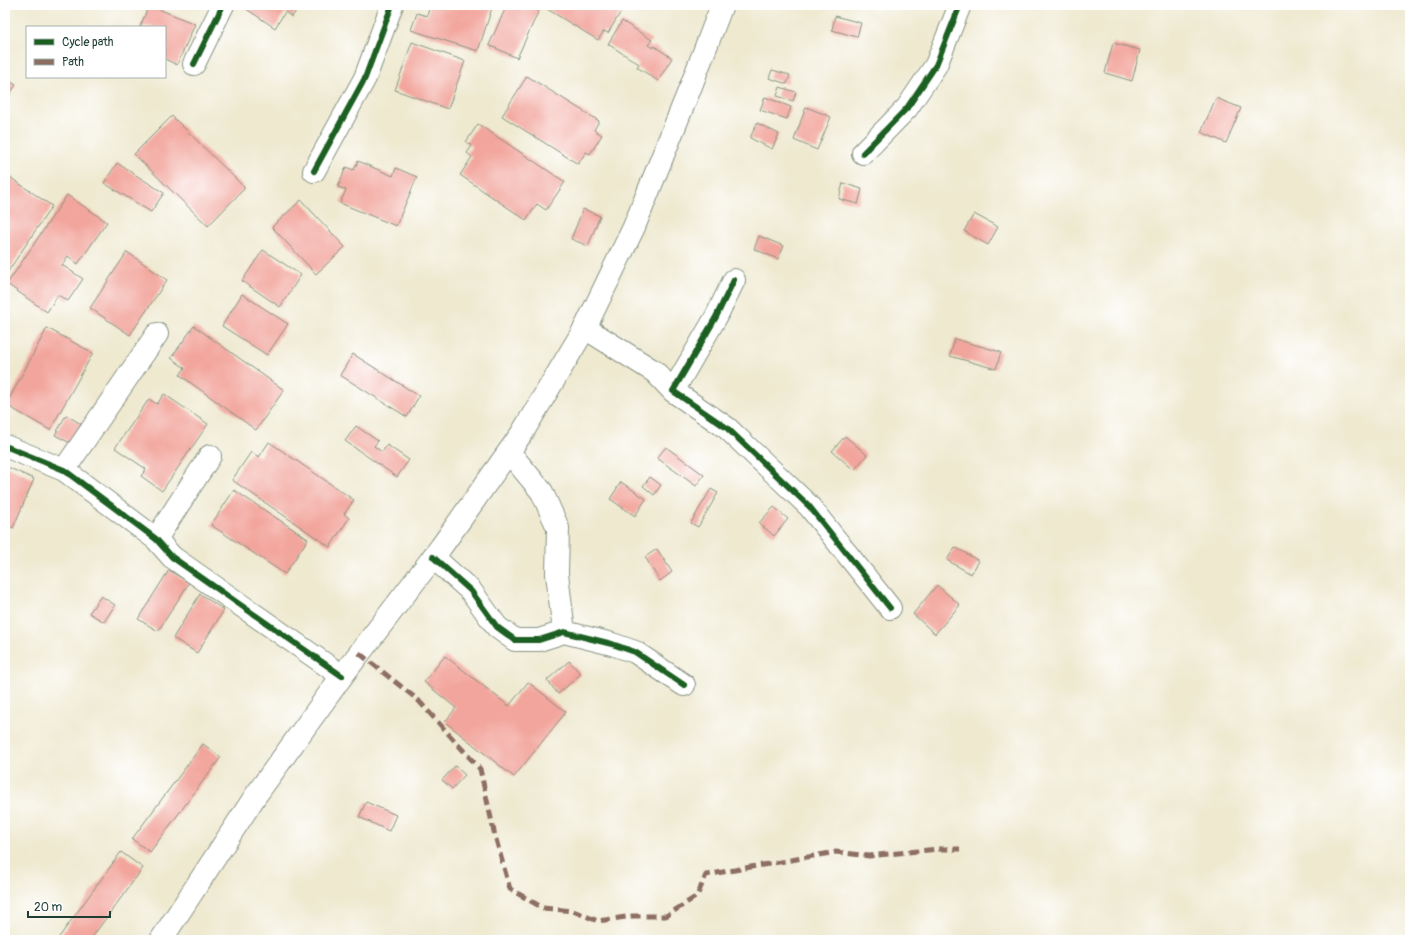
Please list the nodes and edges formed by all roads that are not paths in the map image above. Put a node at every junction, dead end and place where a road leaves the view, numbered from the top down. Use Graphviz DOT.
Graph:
graph roads {
  1 [pos="222,5"];
  2 [pos="392,5"];
  3 [pos="722,5"];
  4 [pos="960,5"];
  5 [pos="194,64"];
  6 [pos="863,153"];
  7 [pos="314,171"];
  8 [pos="734,280"];
  9 [pos="585,328"];
  10 [pos="157,334"];
  11 [pos="673,391"];
  12 [pos="5,446"];
  13 [pos="509,452"];
  14 [pos="210,456"];
  15 [pos="64,470"];
  16 [pos="156,539"];
  17 [pos="434,556"];
  18 [pos="890,608"];
  19 [pos="564,632"];
  20 [pos="342,676"];
  21 [pos="684,685"];
  22 [pos="161,940"];
  1 -- 5 [label="street"];
  2 -- 7 [label="street"];
  3 -- 9 [label="street"];
  4 -- 6 [label="street"];
  8 -- 11 [label="street"];
  9 -- 11 [label="street"];
  9 -- 13 [label="street"];
  10 -- 15 [label="street"];
  11 -- 18 [label="street"];
  12 -- 15 [label="street"];
  13 -- 17 [label="street"];
  13 -- 19 [label="street"];
  14 -- 16 [label="street"];
  15 -- 16 [label="street"];
  16 -- 20 [label="street"];
  17 -- 19 [label="street"];
  17 -- 20 [label="street"];
  19 -- 21 [label="street"];
  20 -- 22 [label="street"];
}
